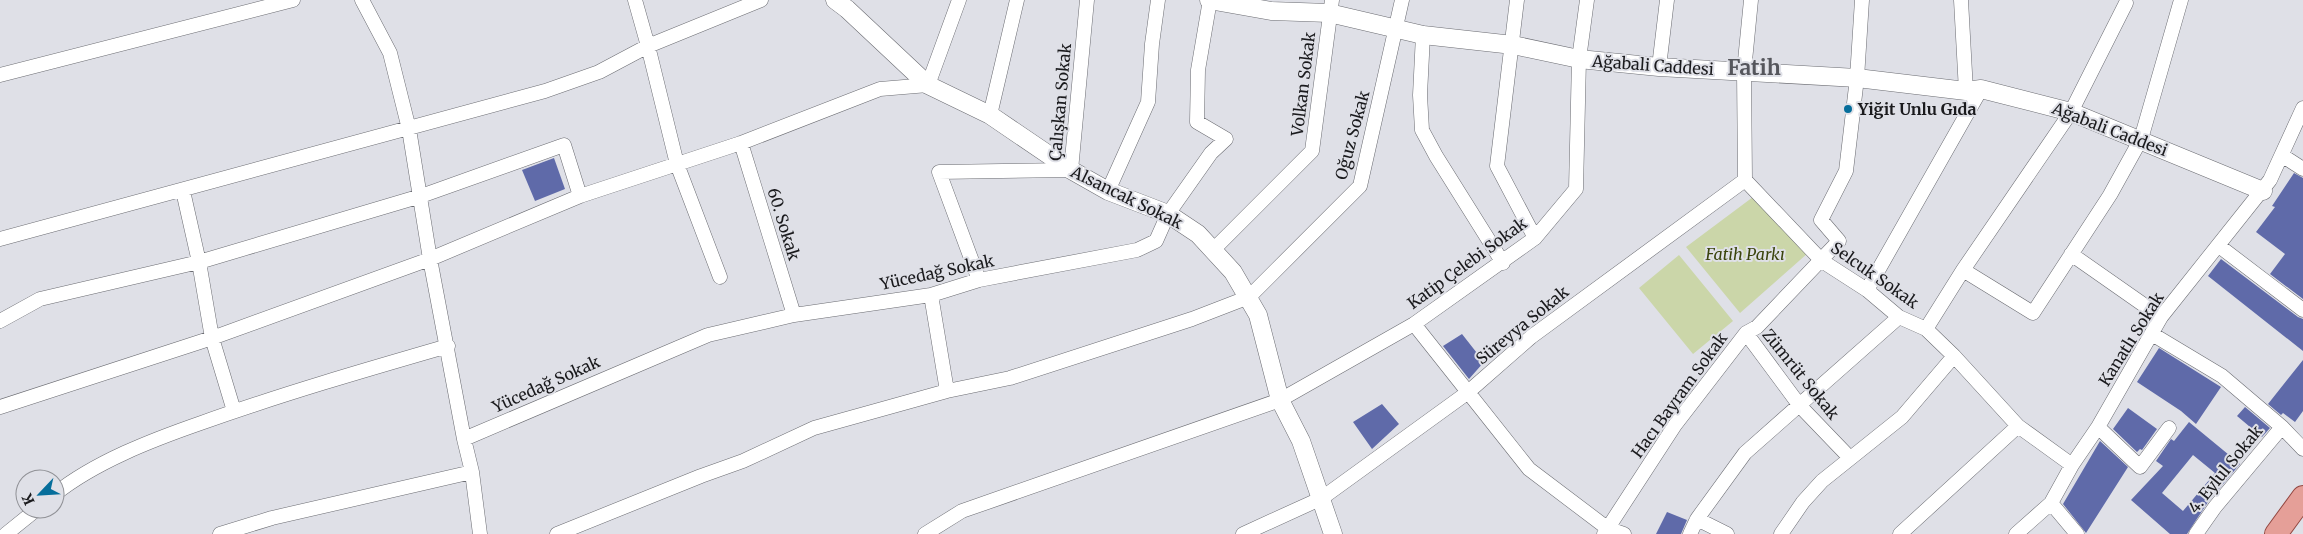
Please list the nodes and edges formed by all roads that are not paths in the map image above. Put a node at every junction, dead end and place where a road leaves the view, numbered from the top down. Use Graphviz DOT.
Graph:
graph roads {
  1 [pos="293,0"];
  2 [pos="362,0"];
  3 [pos="635,0"];
  4 [pos="761,0"];
  5 [pos="960,0"];
  6 [pos="1017,0"];
  7 [pos="1087,0"];
  8 [pos="1158,0"];
  9 [pos="1210,0"];
  10 [pos="1402,0"];
  11 [pos="1517,0"];
  12 [pos="1587,0"];
  13 [pos="1667,0"];
  14 [pos="1751,0"];
  15 [pos="1862,0"];
  16 [pos="1961,0"];
  17 [pos="2181,0"];
  18 [pos="846,3"];
  19 [pos="2126,3"];
  20 [pos="1272,6"];
  21 [pos="1330,6"];
  22 [pos="1396,28"];
  23 [pos="1423,35"];
  24 [pos="1513,45"];
  25 [pos="648,46"];
  26 [pos="1579,59"];
  27 [pos="1659,67"];
  28 [pos="1744,71"];
  29 [pos="0,75"];
  30 [pos="1857,78"];
  31 [pos="928,84"];
  32 [pos="1974,90"];
  33 [pos="2303,108"];
  34 [pos="2071,112"];
  35 [pos="990,115"];
  36 [pos="409,129"];
  37 [pos="2141,139"];
  38 [pos="741,142"];
  39 [pos="2283,156"];
  40 [pos="677,164"];
  41 [pos="2303,169"];
  42 [pos="1071,170"];
  43 [pos="1745,180"];
  44 [pos="183,190"];
  45 [pos="1108,191"];
  46 [pos="2263,191"];
  47 [pos="421,196"];
  48 [pos="580,196"];
  49 [pos="1168,214"];
  50 [pos="1535,238"];
  51 [pos="0,239"];
  52 [pos="2219,246"];
  53 [pos="1213,250"];
  54 [pos="2071,254"];
  55 [pos="430,259"];
  56 [pos="1822,261"];
  57 [pos="199,262"];
  58 [pos="1503,263"];
  59 [pos="1963,270"];
  60 [pos="720,277"];
  61 [pos="979,280"];
  62 [pos="1867,290"];
  63 [pos="931,295"];
  64 [pos="1249,297"];
  65 [pos="2303,310"];
  66 [pos="794,315"];
  67 [pos="1899,317"];
  68 [pos="2161,317"];
  69 [pos="0,321"];
  70 [pos="1414,324"];
  71 [pos="1926,329"];
  72 [pos="1746,333"];
  73 [pos="2152,334"];
  74 [pos="212,338"];
  75 [pos="448,346"];
  76 [pos="1954,356"];
  77 [pos="947,391"];
  78 [pos="1467,393"];
  79 [pos="1280,400"];
  80 [pos="1800,406"];
  81 [pos="0,407"];
  82 [pos="234,411"];
  83 [pos="2018,426"];
  84 [pos="2098,427"];
  85 [pos="2282,427"];
  86 [pos="2169,428"];
  87 [pos="464,439"];
  88 [pos="2303,448"];
  89 [pos="1850,458"];
  90 [pos="2072,465"];
  91 [pos="472,472"];
  92 [pos="65,486"];
  93 [pos="2303,497"];
  94 [pos="1322,498"];
  95 [pos="2051,503"];
  96 [pos="1698,518"];
  97 [pos="25,519"];
  98 [pos="1606,531"];
  99 [pos="1785,533"];
  100 [pos="6,534"];
  101 [pos="220,534"];
  102 [pos="480,534"];
  103 [pos="557,534"];
  104 [pos="925,534"];
  105 [pos="1243,534"];
  106 [pos="1333,534"];
  107 [pos="1624,534"];
  108 [pos="1690,534"];
  109 [pos="1727,534"];
  110 [pos="1900,534"];
  111 [pos="2016,534"];
  112 [pos="2077,534"];
  113 [pos="2196,534"];
  114 [pos="2276,534"];
  1 -- 29 [label="street"];
  2 -- 36 [label="street"];
  3 -- 25 [label="street"];
  4 -- 25 [label="street"];
  5 -- 31 [label="street"];
  6 -- 35 [label="street"];
  7 -- 42 [label="street, Çalışkan Sokak"];
  8 -- 45 [label="street"];
  9 -- 20 [label="street, Ağabali Caddesi"];
  9 -- 49 [label="street, Yücedağ Sokak"];
  10 -- 22 [label="street, Oğuz Sokak"];
  11 -- 24 [label="street"];
  12 -- 26 [label="street, Katip Çelebi Sokak"];
  13 -- 27 [label="street"];
  14 -- 28 [label="street"];
  15 -- 30 [label="street"];
  16 -- 32 [label="street"];
  17 -- 37 [label="street"];
  18 -- 31 [label="street, Alsancak Sokak"];
  19 -- 34 [label="street"];
  20 -- 21 [label="street, Ağabali Caddesi"];
  21 -- 22 [label="street, Ağabali Caddesi"];
  21 -- 53 [label="street, Volkan Sokak"];
  22 -- 23 [label="street, Ağabali Caddesi"];
  22 -- 64 [label="street, Oğuz Sokak"];
  23 -- 24 [label="street, Ağabali Caddesi"];
  23 -- 58 [label="street"];
  24 -- 26 [label="street, Ağabali Caddesi"];
  24 -- 50 [label="street"];
  25 -- 36 [label="street"];
  25 -- 40 [label="street"];
  26 -- 27 [label="street, Ağabali Caddesi"];
  26 -- 50 [label="street, Katip Çelebi Sokak"];
  27 -- 28 [label="street, Ağabali Caddesi"];
  28 -- 30 [label="street, Ağabali Caddesi"];
  28 -- 43 [label="street"];
  30 -- 32 [label="street, Ağabali Caddesi"];
  30 -- 56 [label="street, Hacı Bayram Sokak"];
  31 -- 35 [label="street, Alsancak Sokak"];
  31 -- 38 [label="street"];
  32 -- 34 [label="street, Ağabali Caddesi"];
  32 -- 62 [label="street"];
  33 -- 39 [label="street, Kanatlı Sokak"];
  34 -- 37 [label="street, Ağabali Caddesi"];
  34 -- 59 [label="street"];
  35 -- 42 [label="street, Alsancak Sokak"];
  36 -- 44 [label="street"];
  36 -- 47 [label="street"];
  37 -- 46 [label="street, Ağabali Caddesi"];
  37 -- 54 [label="street"];
  38 -- 40 [label="street"];
  38 -- 66 [label="street, 60. Sokak"];
  39 -- 41 [label="street"];
  39 -- 46 [label="street, Kanatlı Sokak"];
  40 -- 48 [label="street"];
  40 -- 60 [label="street"];
  42 -- 45 [label="street, Alsancak Sokak"];
  42 -- 61 [label="street, Çalışkan Sokak"];
  43 -- 56 [label="street, Selcuk Sokak"];
  43 -- 78 [label="street, Süreyya Sokak"];
  44 -- 51 [label="street"];
  44 -- 57 [label="street"];
  45 -- 49 [label="street, Alsancak Sokak"];
  46 -- 52 [label="street, Kanatlı Sokak"];
  47 -- 48 [label="street"];
  47 -- 55 [label="street"];
  47 -- 57 [label="street"];
  48 -- 55 [label="street"];
  49 -- 53 [label="street, Alsancak Sokak"];
  49 -- 61 [label="street, Yücedağ Sokak"];
  50 -- 58 [label="street, Katip Çelebi Sokak"];
  52 -- 65 [label="street"];
  52 -- 68 [label="street, Kanatlı Sokak"];
  53 -- 64 [label="street, Alsancak Sokak"];
  54 -- 59 [label="street"];
  54 -- 68 [label="street"];
  55 -- 74 [label="street"];
  55 -- 75 [label="street"];
  56 -- 62 [label="street, Selcuk Sokak"];
  56 -- 72 [label="street, Hacı Bayram Sokak"];
  57 -- 69 [label="street"];
  57 -- 74 [label="street"];
  58 -- 70 [label="street, Katip Çelebi Sokak"];
  59 -- 71 [label="street"];
  61 -- 63 [label="street, Yücedağ Sokak"];
  62 -- 67 [label="street, Selcuk Sokak"];
  63 -- 66 [label="street, Yücedağ Sokak"];
  63 -- 77 [label="street"];
  64 -- 77 [label="street"];
  64 -- 79 [label="street, Alsancak Sokak"];
  66 -- 87 [label="street, Yücedağ Sokak"];
  67 -- 71 [label="street, Selcuk Sokak"];
  67 -- 80 [label="street"];
  68 -- 73 [label="street, Kanatlı Sokak"];
  70 -- 78 [label="street"];
  70 -- 79 [label="street, Katip Çelebi Sokak"];
  71 -- 76 [label="street, Selcuk Sokak"];
  72 -- 80 [label="street, Zümrüt Sokak"];
  72 -- 98 [label="street, Hacı Bayram Sokak"];
  73 -- 84 [label="street, Kanatlı Sokak"];
  73 -- 85 [label="street"];
  74 -- 81 [label="street"];
  74 -- 82 [label="street"];
  75 -- 82 [label="street"];
  75 -- 87 [label="street"];
  76 -- 83 [label="street, Selcuk Sokak"];
  76 -- 89 [label="street"];
  77 -- 103 [label="street"];
  78 -- 94 [label="street, Süreyya Sokak"];
  78 -- 98 [label="street"];
  79 -- 94 [label="street, Alsancak Sokak"];
  79 -- 104 [label="street, Katip Çelebi Sokak"];
  80 -- 89 [label="street, Zümrüt Sokak"];
  80 -- 96 [label="street"];
  82 -- 92 [label="street"];
  83 -- 90 [label="street, Selcuk Sokak"];
  83 -- 110 [label="street"];
  84 -- 86 [label="street"];
  84 -- 90 [label="street, Kanatlı Sokak"];
  85 -- 88 [label="street, 4. Eylul Sokak"];
  85 -- 113 [label="street, 4. Eylul Sokak"];
  87 -- 91 [label="street"];
  89 -- 99 [label="street"];
  90 -- 95 [label="street, Kanatlı Sokak"];
  91 -- 101 [label="street"];
  91 -- 102 [label="street"];
  93 -- 114 [label="main road"];
  94 -- 105 [label="street, Süreyya Sokak"];
  94 -- 106 [label="street, Alsancak Sokak"];
  95 -- 111 [label="street, Kanatlı Sokak"];
  95 -- 112 [label="street"];
  96 -- 108 [label="street"];
  96 -- 109 [label="street"];
  97 -- 100 [label="street"];
  98 -- 107 [label="street"];
}
